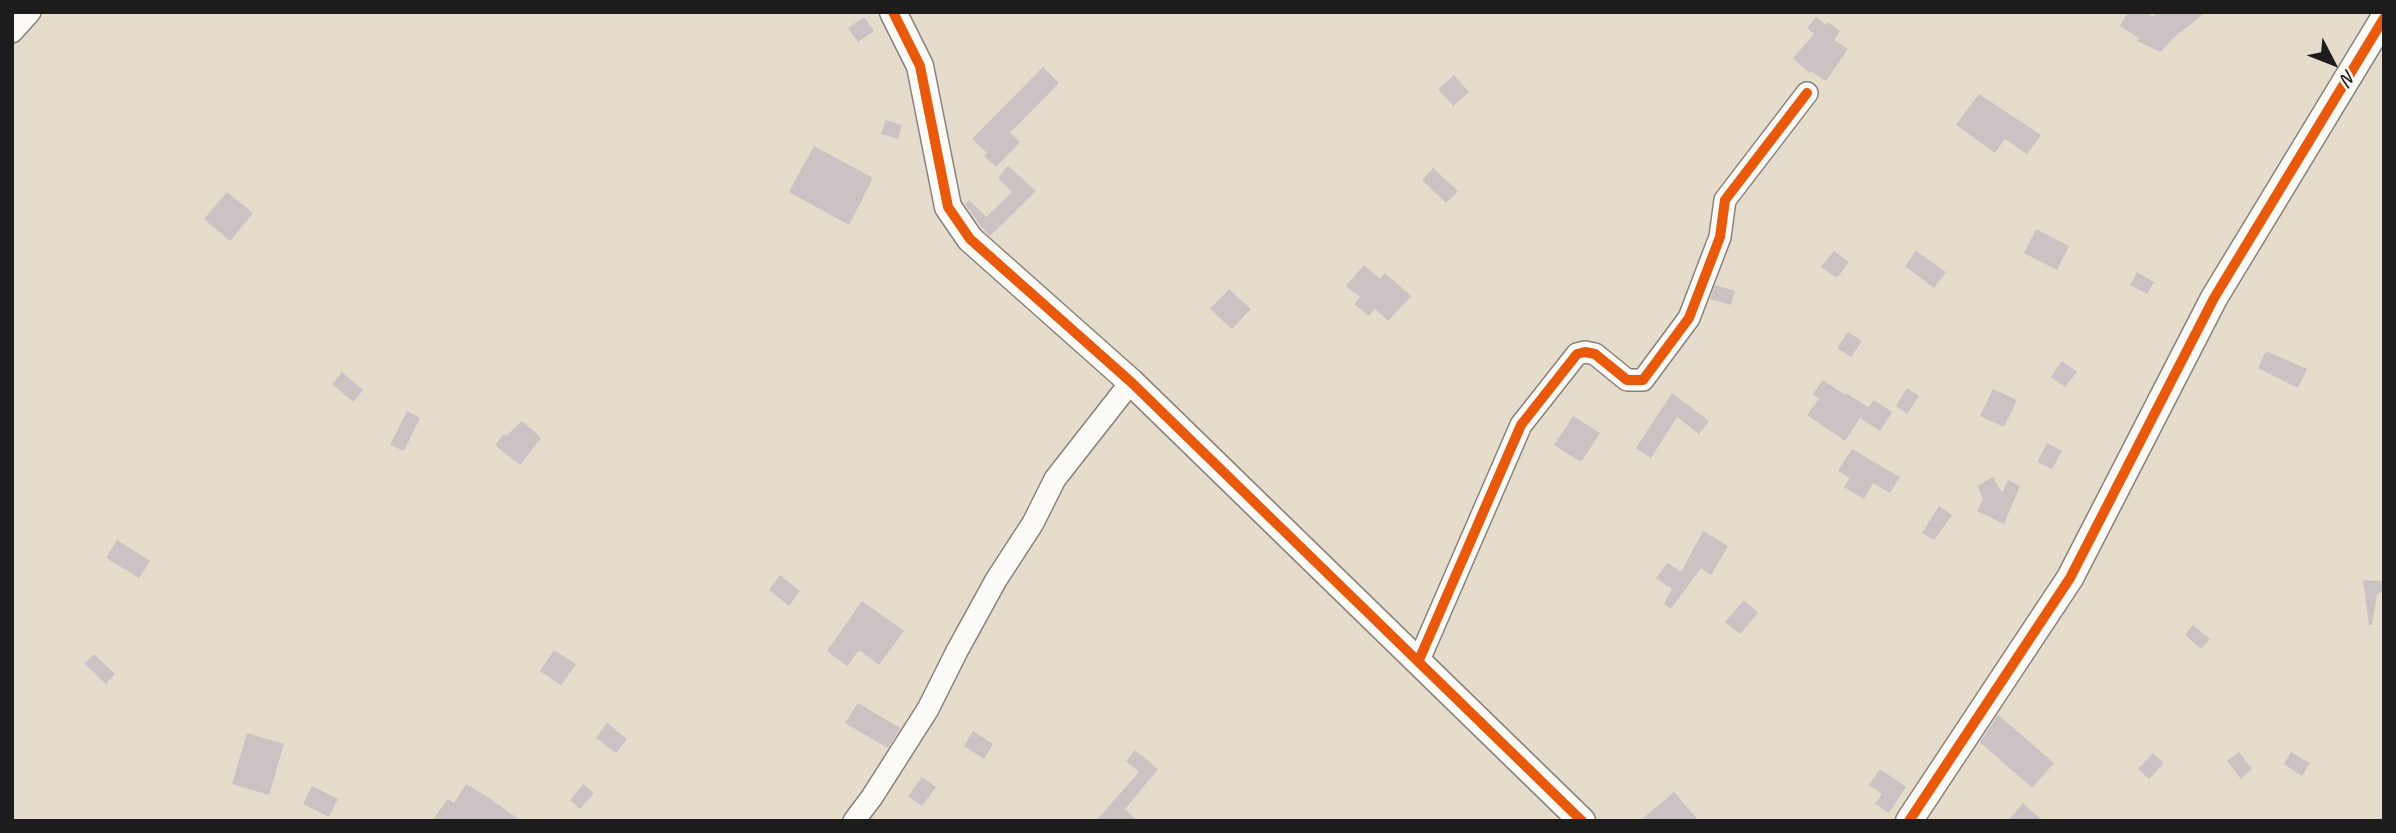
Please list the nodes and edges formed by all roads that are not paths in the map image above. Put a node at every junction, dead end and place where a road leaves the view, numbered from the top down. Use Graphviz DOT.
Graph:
graph roads {
  1 [pos="30,12"];
  2 [pos="892,12"];
  3 [pos="2384,19"];
  4 [pos="12,33"];
  5 [pos="1807,93"];
  6 [pos="1132,382"];
  7 [pos="1419,660"];
  8 [pos="854,821"];
  9 [pos="1582,821"];
  10 [pos="1909,821"];
  1 -- 4 [label="street"];
  2 -- 6 [label="street"];
  3 -- 10 [label="street"];
  5 -- 7 [label="street"];
  6 -- 7 [label="street"];
  6 -- 8 [label="street"];
  7 -- 9 [label="street"];
}
